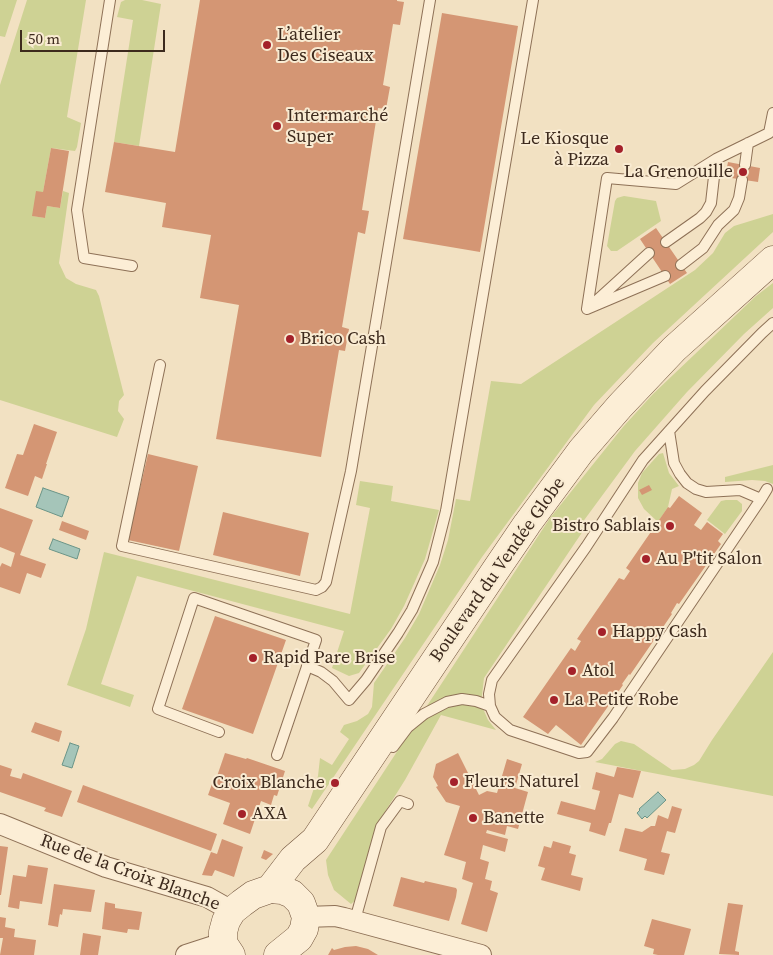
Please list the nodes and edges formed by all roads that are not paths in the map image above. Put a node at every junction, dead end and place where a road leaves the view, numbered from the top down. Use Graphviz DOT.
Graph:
graph roads {
  1 [pos="110,0"];
  2 [pos="430,0"];
  3 [pos="533,0"];
  4 [pos="773,113"];
  5 [pos="748,143"];
  6 [pos="716,159"];
  7 [pos="745,165"];
  8 [pos="742,180"];
  9 [pos="710,203"];
  10 [pos="718,226"];
  11 [pos="666,242"];
  12 [pos="649,253"];
  13 [pos="773,260"];
  14 [pos="681,265"];
  15 [pos="132,266"];
  16 [pos="665,276"];
  17 [pos="587,309"];
  18 [pos="773,323"];
  19 [pos="160,365"];
  20 [pos="669,431"];
  21 [pos="767,489"];
  22 [pos="761,499"];
  23 [pos="307,666"];
  24 [pos="490,706"];
  25 [pos="219,732"];
  26 [pos="277,755"];
  27 [pos="360,773"];
  28 [pos="408,804"];
  29 [pos="0,824"];
  30 [pos="315,840"];
  31 [pos="270,889"];
  32 [pos="304,910"];
  33 [pos="232,911"];
  34 [pos="355,920"];
  35 [pos="227,949"];
  36 [pos="441,950"];
  37 [pos="186,955"];
  38 [pos="278,955"];
  39 [pos="481,955"];
  1 -- 15 [label="lane"];
  2 -- 19 [label="lane"];
  3 -- 23 [label="lane"];
  4 -- 5 [label="lane"];
  5 -- 6 [label="lane"];
  5 -- 7 [label="lane"];
  6 -- 9 [label="lane"];
  6 -- 17 [label="lane"];
  8 -- 10 [label="lane"];
  9 -- 10 [label="lane"];
  9 -- 11 [label="lane"];
  10 -- 14 [label="lane"];
  12 -- 17 [label="lane"];
  13 -- 27 [label="main road, Boulevard du Vendée Globe"];
  16 -- 17 [label="lane"];
  18 -- 20 [label="lane"];
  20 -- 22 [label="lane"];
  20 -- 24 [label="lane"];
  21 -- 22 [label="lane"];
  22 -- 24 [label="lane"];
  23 -- 25 [label="lane"];
  23 -- 26 [label="lane"];
  24 -- 27 [label="lane"];
  27 -- 30 [label="main road, Boulevard du Vendée Globe"];
  28 -- 34 [label="lane"];
  29 -- 33 [label="street, Rue de la Croix Blanche"];
  30 -- 31 [label="main road, Boulevard du Vendée Globe"];
  30 -- 32 [label="main road, Boulevard du Vendée Globe"];
  31 -- 32 [label="main road"];
  31 -- 33 [label="main road"];
  32 -- 34 [label="street"];
  32 -- 38 [label="main road, Boulevard du Vendée Globe"];
  33 -- 35 [label="main road"];
  34 -- 36 [label="street"];
  35 -- 37 [label="street"];
  36 -- 39 [label="street"];
}
